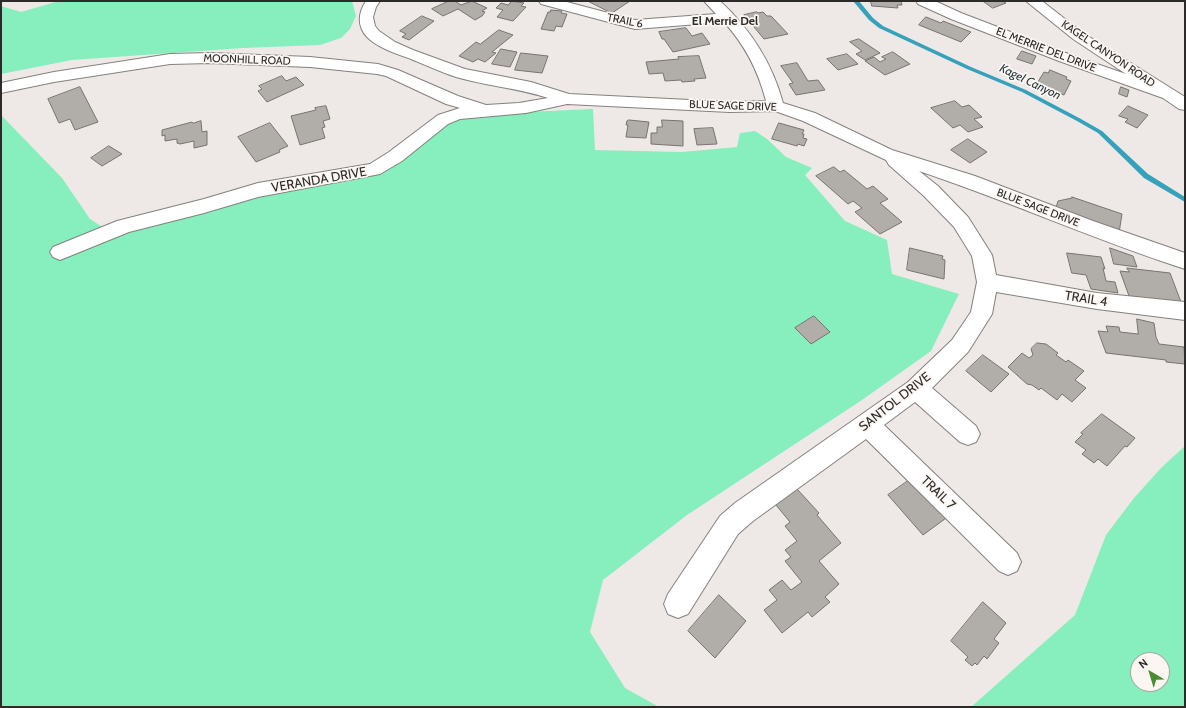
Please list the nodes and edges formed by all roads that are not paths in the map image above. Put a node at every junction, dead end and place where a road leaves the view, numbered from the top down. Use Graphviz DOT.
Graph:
graph roads {
  1 [pos="373,1"];
  2 [pos="546,1"];
  3 [pos="711,1"];
  4 [pos="923,1"];
  5 [pos="1034,1"];
  6 [pos="729,17"];
  7 [pos="1,88"];
  8 [pos="1170,95"];
  9 [pos="568,99"];
  10 [pos="1185,105"];
  11 [pos="776,106"];
  12 [pos="486,110"];
  13 [pos="886,154"];
  14 [pos="60,252"];
  15 [pos="1185,261"];
  16 [pos="987,282"];
  17 [pos="1185,311"];
  18 [pos="916,389"];
  19 [pos="867,424"];
  20 [pos="968,434"];
  21 [pos="1008,562"];
  22 [pos="678,604"];
  1 -- 9 [label="street, BLUE SAGE DRIVE"];
  2 -- 6 [label="street, TRAIL 6"];
  3 -- 6 [label="street"];
  4 -- 8 [label="street, EL MERRIE DEL DRIVE"];
  5 -- 8 [label="street, KAGEL CANYON ROAD"];
  6 -- 11 [label="street"];
  7 -- 12 [label="street, MOONHILL ROAD"];
  8 -- 10 [label="street, KAGEL CANYON ROAD"];
  9 -- 11 [label="street, BLUE SAGE DRIVE"];
  9 -- 12 [label="street, VERANDA DRIVE"];
  11 -- 13 [label="street, BLUE SAGE DRIVE"];
  12 -- 14 [label="street, VERANDA DRIVE"];
  13 -- 15 [label="street, BLUE SAGE DRIVE"];
  13 -- 16 [label="street, SANTOL DRIVE"];
  16 -- 17 [label="street, TRAIL 4"];
  16 -- 18 [label="street, SANTOL DRIVE"];
  18 -- 19 [label="street, SANTOL DRIVE"];
  18 -- 20 [label="street"];
  19 -- 21 [label="street, TRAIL 7"];
  19 -- 22 [label="street, SANTOL DRIVE"];
}
